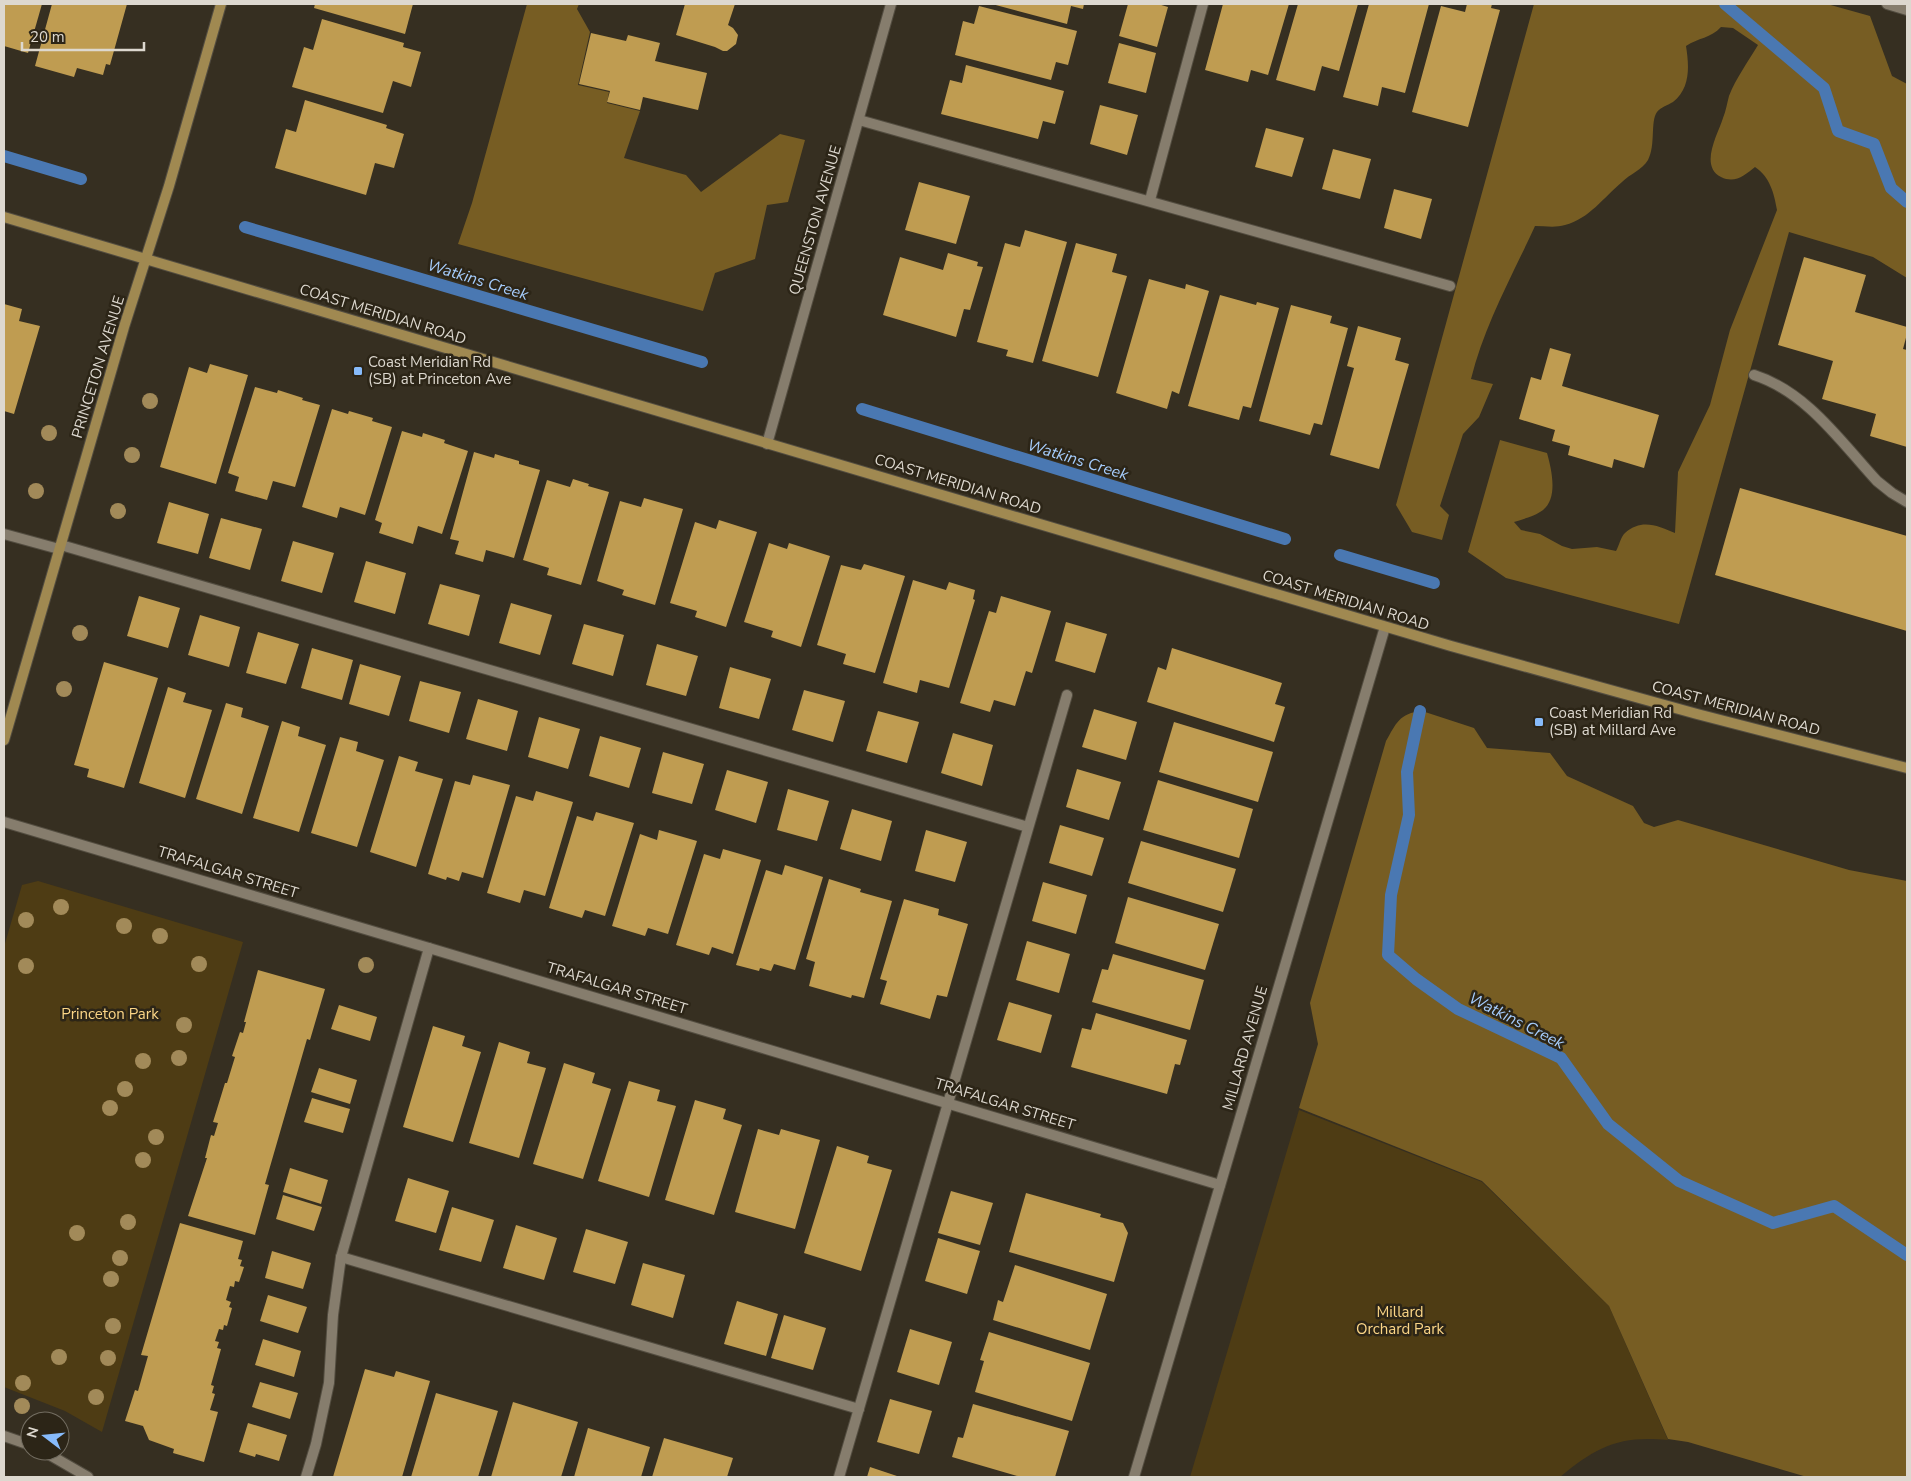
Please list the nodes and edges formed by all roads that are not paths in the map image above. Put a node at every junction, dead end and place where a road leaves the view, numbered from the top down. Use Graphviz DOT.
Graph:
graph roads {
  1 [pos="221,4"];
  2 [pos="891,4"];
  3 [pos="1203,4"];
  4 [pos="1887,4"];
  5 [pos="1907,10"];
  6 [pos="859,120"];
  7 [pos="1150,200"];
  8 [pos="4,217"];
  9 [pos="146,258"];
  10 [pos="1450,286"];
  11 [pos="1754,375"];
  12 [pos="767,444"];
  13 [pos="1907,502"];
  14 [pos="4,534"];
  15 [pos="60,547"];
  16 [pos="1384,626"];
  17 [pos="1067,695"];
  18 [pos="4,740"];
  19 [pos="1907,768"];
  20 [pos="4,822"];
  21 [pos="1028,827"];
  22 [pos="429,948"];
  23 [pos="950,1103"];
  24 [pos="1220,1185"];
  25 [pos="341,1257"];
  26 [pos="859,1409"];
  27 [pos="4,1436"];
  28 [pos="20,1442"];
  29 [pos="60,1461"];
  30 [pos="88,1477"];
  31 [pos="306,1477"];
  32 [pos="839,1477"];
  33 [pos="1134,1477"];
  1 -- 9 [label="main road, PRINCETON AVENUE"];
  2 -- 6 [label="street, QUEENSTON AVENUE"];
  3 -- 7 [label="street"];
  4 -- 5 [label="street"];
  6 -- 7 [label="street"];
  6 -- 12 [label="street, QUEENSTON AVENUE"];
  7 -- 10 [label="street"];
  8 -- 9 [label="main road, COAST MERIDIAN ROAD"];
  9 -- 12 [label="main road, COAST MERIDIAN ROAD"];
  9 -- 15 [label="main road, PRINCETON AVENUE"];
  11 -- 13 [label="street"];
  12 -- 16 [label="main road, COAST MERIDIAN ROAD"];
  14 -- 15 [label="street"];
  15 -- 18 [label="main road, PRINCETON AVENUE"];
  15 -- 21 [label="street"];
  16 -- 19 [label="main road, COAST MERIDIAN ROAD"];
  16 -- 24 [label="street, MILLARD AVENUE"];
  17 -- 21 [label="street"];
  20 -- 22 [label="street, TRAFALGAR STREET"];
  21 -- 23 [label="street"];
  22 -- 23 [label="street, TRAFALGAR STREET"];
  22 -- 25 [label="street"];
  23 -- 24 [label="street, TRAFALGAR STREET"];
  23 -- 26 [label="street"];
  24 -- 33 [label="street, MILLARD AVENUE"];
  25 -- 26 [label="street"];
  25 -- 31 [label="street"];
  26 -- 32 [label="street"];
  27 -- 28 [label="street"];
  29 -- 30 [label="street"];
}
